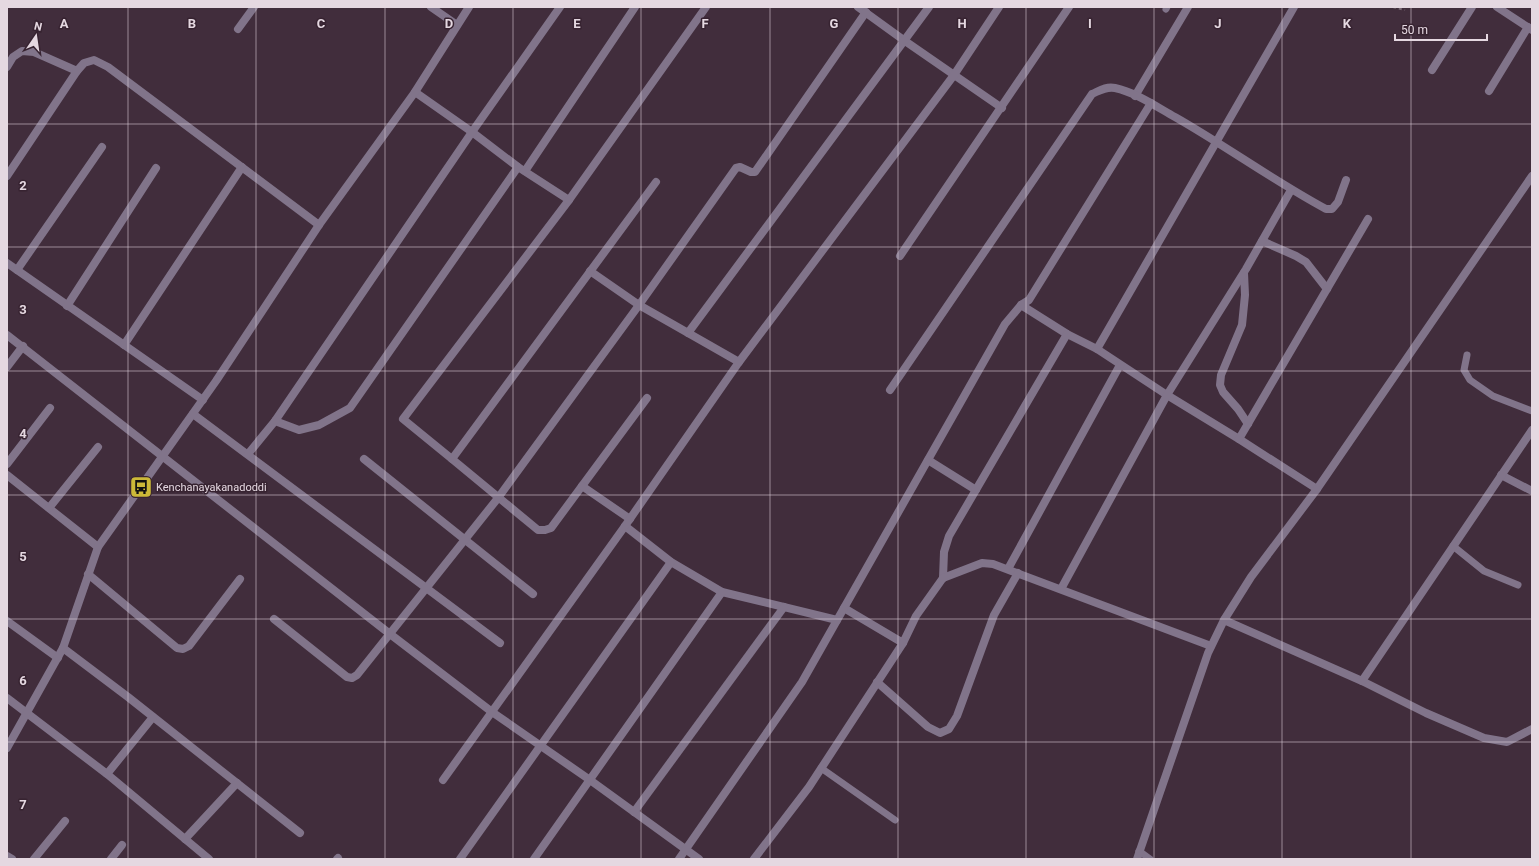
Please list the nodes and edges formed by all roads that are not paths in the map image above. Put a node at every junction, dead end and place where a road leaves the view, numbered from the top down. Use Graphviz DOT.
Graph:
graph roads {
  1 [pos="254,7"];
  2 [pos="431,7"];
  3 [pos="469,7"];
  4 [pos="560,7"];
  5 [pos="635,7"];
  6 [pos="706,7"];
  7 [pos="858,7"];
  8 [pos="929,7"];
  9 [pos="999,7"];
  10 [pos="1069,7"];
  11 [pos="1188,7"];
  12 [pos="1294,7"];
  13 [pos="1472,7"];
  14 [pos="1497,7"];
  15 [pos="866,12"];
  16 [pos="457,25"];
  17 [pos="1530,28"];
  18 [pos="238,29"];
  19 [pos="905,41"];
  20 [pos="7,67"];
  21 [pos="1432,70"];
  22 [pos="77,71"];
  23 [pos="954,75"];
  24 [pos="1489,91"];
  25 [pos="415,92"];
  26 [pos="1136,96"];
  27 [pos="1151,103"];
  28 [pos="1002,108"];
  29 [pos="472,132"];
  30 [pos="1216,140"];
  31 [pos="102,147"];
  32 [pos="242,167"];
  33 [pos="156,168"];
  34 [pos="522,169"];
  35 [pos="7,176"];
  36 [pos="1532,176"];
  37 [pos="1346,180"];
  38 [pos="656,182"];
  39 [pos="1292,190"];
  40 [pos="569,200"];
  41 [pos="1368,219"];
  42 [pos="319,225"];
  43 [pos="1262,241"];
  44 [pos="900,256"];
  45 [pos="7,263"];
  46 [pos="17,270"];
  47 [pos="590,272"];
  48 [pos="1244,273"];
  49 [pos="1327,289"];
  50 [pos="638,305"];
  51 [pos="1021,305"];
  52 [pos="67,306"];
  53 [pos="688,333"];
  54 [pos="1067,334"];
  55 [pos="7,335"];
  56 [pos="23,346"];
  57 [pos="124,346"];
  58 [pos="1097,349"];
  59 [pos="1467,355"];
  60 [pos="739,362"];
  61 [pos="1120,365"];
  62 [pos="7,367"];
  63 [pos="890,390"];
  64 [pos="1166,395"];
  65 [pos="647,398"];
  66 [pos="203,400"];
  67 [pos="50,408"];
  68 [pos="1532,411"];
  69 [pos="193,414"];
  70 [pos="275,421"];
  71 [pos="1248,424"];
  72 [pos="1532,430"];
  73 [pos="1239,439"];
  74 [pos="98,447"];
  75 [pos="248,454"];
  76 [pos="163,456"];
  77 [pos="364,459"];
  78 [pos="452,459"];
  79 [pos="928,460"];
  80 [pos="7,464"];
  81 [pos="7,475"];
  82 [pos="1501,475"];
  83 [pos="582,486"];
  84 [pos="1317,489"];
  85 [pos="976,490"];
  86 [pos="1532,491"];
  87 [pos="498,498"];
  88 [pos="49,508"];
  89 [pos="627,522"];
  90 [pos="464,540"];
  91 [pos="1453,546"];
  92 [pos="98,547"];
  93 [pos="671,562"];
  94 [pos="1008,569"];
  95 [pos="1018,573"];
  96 [pos="88,574"];
  97 [pos="943,578"];
  98 [pos="240,579"];
  99 [pos="1518,585"];
  100 [pos="427,588"];
  101 [pos="1061,589"];
  102 [pos="722,592"];
  103 [pos="533,594"];
  104 [pos="784,607"];
  105 [pos="844,608"];
  106 [pos="274,620"];
  107 [pos="837,620"];
  108 [pos="1224,620"];
  109 [pos="7,621"];
  110 [pos="390,634"];
  111 [pos="500,643"];
  112 [pos="903,643"];
  113 [pos="1211,646"];
  114 [pos="63,648"];
  115 [pos="58,658"];
  116 [pos="1362,680"];
  117 [pos="877,682"];
  118 [pos="7,698"];
  119 [pos="492,712"];
  120 [pos="26,713"];
  121 [pos="153,716"];
  122 [pos="1532,729"];
  123 [pos="540,746"];
  124 [pos="7,748"];
  125 [pos="821,768"];
  126 [pos="107,774"];
  127 [pos="443,780"];
  128 [pos="590,780"];
  129 [pos="237,783"];
  130 [pos="634,812"];
  131 [pos="895,820"];
  132 [pos="65,821"];
  133 [pos="300,833"];
  134 [pos="184,839"];
  135 [pos="122,845"];
  136 [pos="686,849"];
  137 [pos="1138,855"];
  138 [pos="7,856"];
  139 [pos="12,859"];
  140 [pos="34,859"];
  141 [pos="111,859"];
  142 [pos="209,859"];
  143 [pos="460,859"];
  144 [pos="534,859"];
  145 [pos="679,859"];
  146 [pos="698,859"];
  147 [pos="754,859"];
  148 [pos="1150,859"];
  1 -- 18 [label="street"];
  2 -- 16 [label="street"];
  3 -- 16 [label="street"];
  4 -- 29 [label="street"];
  5 -- 34 [label="street"];
  6 -- 40 [label="street"];
  7 -- 15 [label="street"];
  8 -- 19 [label="street"];
  9 -- 23 [label="street"];
  10 -- 28 [label="street"];
  11 -- 26 [label="street"];
  12 -- 30 [label="street"];
  13 -- 21 [label="street"];
  14 -- 17 [label="street"];
  15 -- 19 [label="street"];
  15 -- 50 [label="street"];
  16 -- 25 [label="street"];
  17 -- 24 [label="street"];
  19 -- 23 [label="street"];
  19 -- 53 [label="street"];
  20 -- 22 [label="street"];
  22 -- 32 [label="street"];
  22 -- 35 [label="street"];
  23 -- 28 [label="street"];
  23 -- 60 [label="street"];
  25 -- 29 [label="street"];
  25 -- 42 [label="street"];
  26 -- 27 [label="street"];
  26 -- 63 [label="street"];
  27 -- 30 [label="street"];
  27 -- 51 [label="street"];
  28 -- 44 [label="street"];
  29 -- 34 [label="street"];
  29 -- 70 [label="street"];
  30 -- 39 [label="street"];
  30 -- 58 [label="street"];
  31 -- 46 [label="street"];
  32 -- 42 [label="street"];
  32 -- 57 [label="street"];
  33 -- 52 [label="street"];
  34 -- 40 [label="street"];
  34 -- 70 [label="street"];
  36 -- 84 [label="street"];
  37 -- 39 [label="street"];
  38 -- 47 [label="street"];
  39 -- 43 [label="street"];
  40 -- 78 [label="street"];
  41 -- 49 [label="street"];
  42 -- 66 [label="street"];
  43 -- 48 [label="street"];
  43 -- 49 [label="street"];
  45 -- 46 [label="street"];
  46 -- 52 [label="street"];
  47 -- 50 [label="street"];
  47 -- 78 [label="street"];
  48 -- 64 [label="street"];
  48 -- 71 [label="street"];
  49 -- 71 [label="street"];
  50 -- 53 [label="street"];
  50 -- 87 [label="street"];
  51 -- 54 [label="street"];
  51 -- 79 [label="street"];
  52 -- 57 [label="street"];
  53 -- 60 [label="street"];
  54 -- 58 [label="street"];
  54 -- 85 [label="street"];
  55 -- 56 [label="street"];
  56 -- 62 [label="street"];
  56 -- 76 [label="street"];
  57 -- 66 [label="street"];
  58 -- 61 [label="street"];
  59 -- 68 [label="lane"];
  60 -- 89 [label="street"];
  61 -- 64 [label="street"];
  61 -- 94 [label="street"];
  64 -- 73 [label="street"];
  64 -- 101 [label="street"];
  65 -- 83 [label="street"];
  66 -- 69 [label="street"];
  67 -- 80 [label="street"];
  69 -- 75 [label="street"];
  69 -- 76 [label="street"];
  70 -- 75 [label="street"];
  71 -- 73 [label="street"];
  72 -- 82 [label="street"];
  73 -- 84 [label="street"];
  74 -- 88 [label="street"];
  75 -- 100 [label="street"];
  76 -- 92 [label="street"];
  76 -- 110 [label="street"];
  77 -- 90 [label="street"];
  78 -- 87 [label="street"];
  79 -- 85 [label="street"];
  79 -- 105 [label="street"];
  81 -- 88 [label="street"];
  82 -- 86 [label="street"];
  82 -- 91 [label="street"];
  83 -- 87 [label="street"];
  83 -- 89 [label="street"];
  84 -- 108 [label="street"];
  85 -- 97 [label="street"];
  87 -- 90 [label="street"];
  88 -- 92 [label="street"];
  89 -- 93 [label="street"];
  89 -- 119 [label="street"];
  90 -- 100 [label="street"];
  90 -- 103 [label="street"];
  91 -- 99 [label="lane"];
  91 -- 116 [label="street"];
  92 -- 96 [label="street"];
  93 -- 102 [label="street"];
  93 -- 123 [label="street"];
  94 -- 95 [label="street"];
  94 -- 97 [label="street"];
  95 -- 101 [label="street"];
  95 -- 117 [label="street"];
  96 -- 98 [label="street"];
  96 -- 114 [label="street"];
  97 -- 112 [label="street"];
  100 -- 110 [label="street"];
  100 -- 111 [label="street"];
  101 -- 113 [label="street"];
  102 -- 104 [label="street"];
  102 -- 128 [label="street"];
  104 -- 107 [label="street"];
  104 -- 130 [label="street"];
  105 -- 107 [label="street"];
  105 -- 112 [label="street"];
  106 -- 110 [label="street"];
  107 -- 136 [label="street"];
  108 -- 113 [label="street"];
  108 -- 116 [label="street"];
  109 -- 115 [label="street"];
  110 -- 119 [label="street"];
  112 -- 117 [label="street"];
  113 -- 137 [label="street"];
  114 -- 115 [label="street"];
  114 -- 121 [label="street"];
  115 -- 120 [label="street"];
  116 -- 122 [label="street"];
  117 -- 125 [label="street"];
  118 -- 120 [label="street"];
  119 -- 123 [label="street"];
  119 -- 127 [label="street"];
  120 -- 124 [label="street"];
  120 -- 126 [label="street"];
  121 -- 126 [label="street"];
  121 -- 129 [label="street"];
  123 -- 128 [label="street"];
  123 -- 143 [label="street"];
  125 -- 131 [label="lane"];
  125 -- 147 [label="street"];
  126 -- 134 [label="street"];
  128 -- 130 [label="street"];
  128 -- 144 [label="street"];
  129 -- 133 [label="street"];
  129 -- 134 [label="street"];
  130 -- 136 [label="street"];
  132 -- 140 [label="street"];
  134 -- 142 [label="street"];
  135 -- 141 [label="street"];
  136 -- 145 [label="street"];
  136 -- 146 [label="street"];
  137 -- 148 [label="lane"];
  138 -- 139 [label="street"];
}
